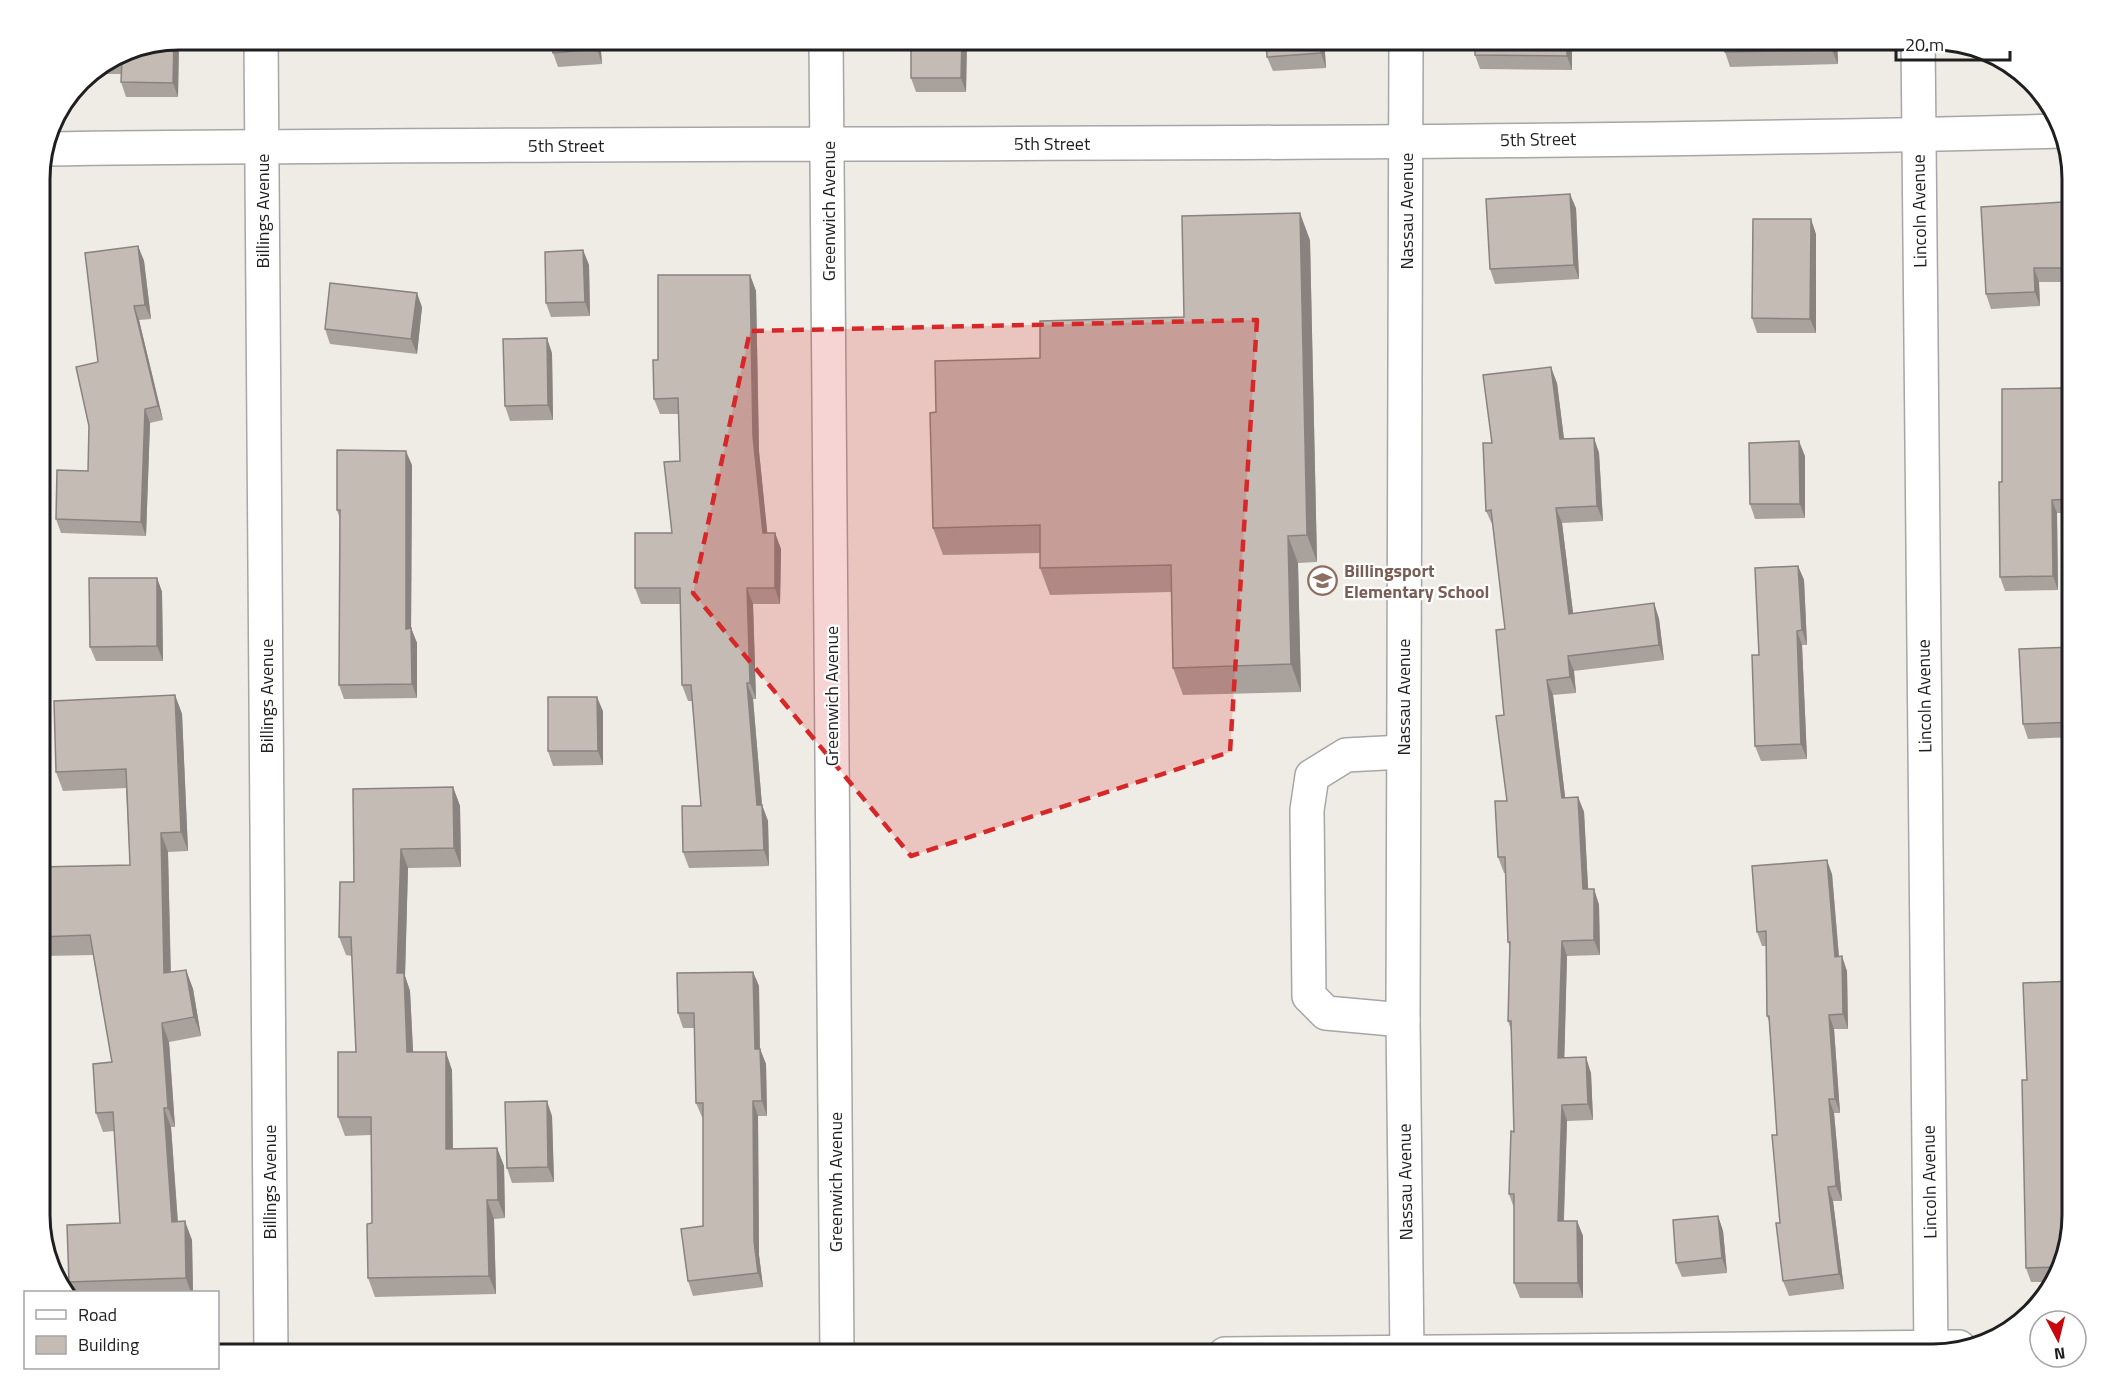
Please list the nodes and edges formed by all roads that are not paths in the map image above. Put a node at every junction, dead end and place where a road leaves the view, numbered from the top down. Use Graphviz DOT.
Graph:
graph roads {
  1 [pos="261,50"];
  2 [pos="826,50"];
  3 [pos="1406,50"];
  4 [pos="1918,50"];
  5 [pos="2054,131"];
  6 [pos="1918,135"];
  7 [pos="1406,141"];
  8 [pos="827,144"];
  9 [pos="262,146"];
  10 [pos="53,149"];
  11 [pos="1403,752"];
  12 [pos="1403,1020"];
  13 [pos="1940,1343"];
  14 [pos="270,1344"];
  15 [pos="837,1344"];
  16 [pos="1407,1344"];
  1 -- 9 [label="street, Billings Avenue"];
  2 -- 8 [label="street, Greenwich Avenue"];
  3 -- 7 [label="street, Nassau Avenue"];
  4 -- 6 [label="street, Lincoln Avenue"];
  5 -- 6 [label="street, 5th Street"];
  6 -- 7 [label="street, 5th Street"];
  6 -- 13 [label="street, Lincoln Avenue"];
  7 -- 8 [label="street, 5th Street"];
  7 -- 11 [label="street, Nassau Avenue"];
  8 -- 9 [label="street, 5th Street"];
  8 -- 15 [label="street, Greenwich Avenue"];
  9 -- 10 [label="street, 5th Street"];
  9 -- 14 [label="street, Billings Avenue"];
  11 -- 12 [label="street, Nassau Avenue"];
  11 -- 12 [label="street"];
  12 -- 16 [label="street, Nassau Avenue"];
}
